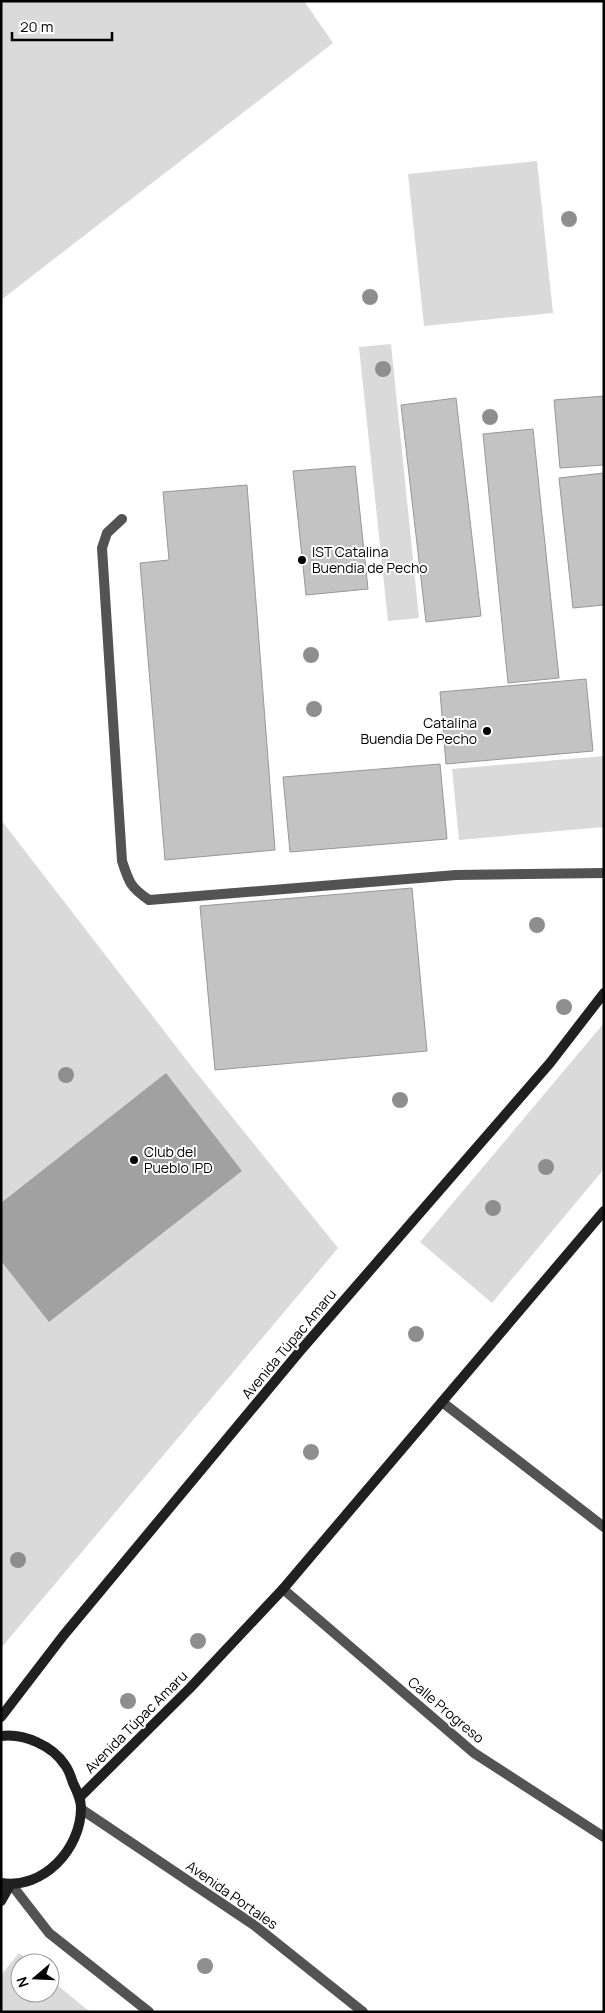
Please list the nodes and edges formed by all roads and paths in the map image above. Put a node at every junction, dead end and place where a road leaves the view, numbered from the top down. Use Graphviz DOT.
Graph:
graph roads {
  1 [pos="122,519"];
  2 [pos="604,873"];
  3 [pos="604,992"];
  4 [pos="604,1211"];
  5 [pos="442,1402"];
  6 [pos="604,1527"];
  7 [pos="283,1589"];
  8 [pos="1,1717"];
  9 [pos="1,1736"];
  10 [pos="80,1797"];
  11 [pos="81,1809"];
  12 [pos="604,1837"];
  13 [pos="7,1884"];
  14 [pos="1,1901"];
  15 [pos="149,2012"];
  16 [pos="363,2012"];
  1 -- 2 [label="street"];
  3 -- 8 [label="main road, Avenida Túpac Amaru"];
  4 -- 5 [label="main road, Avenida Túpac Amaru"];
  5 -- 6 [label="street"];
  5 -- 7 [label="main road, Avenida Túpac Amaru"];
  7 -- 10 [label="main road, Avenida Túpac Amaru"];
  7 -- 12 [label="street, Calle Progreso"];
  9 -- 10 [label="main road"];
  10 -- 11 [label="main road"];
  11 -- 13 [label="main road"];
  11 -- 16 [label="street, Avenida Portales"];
  13 -- 14 [label="main road"];
  13 -- 15 [label="street"];
}
